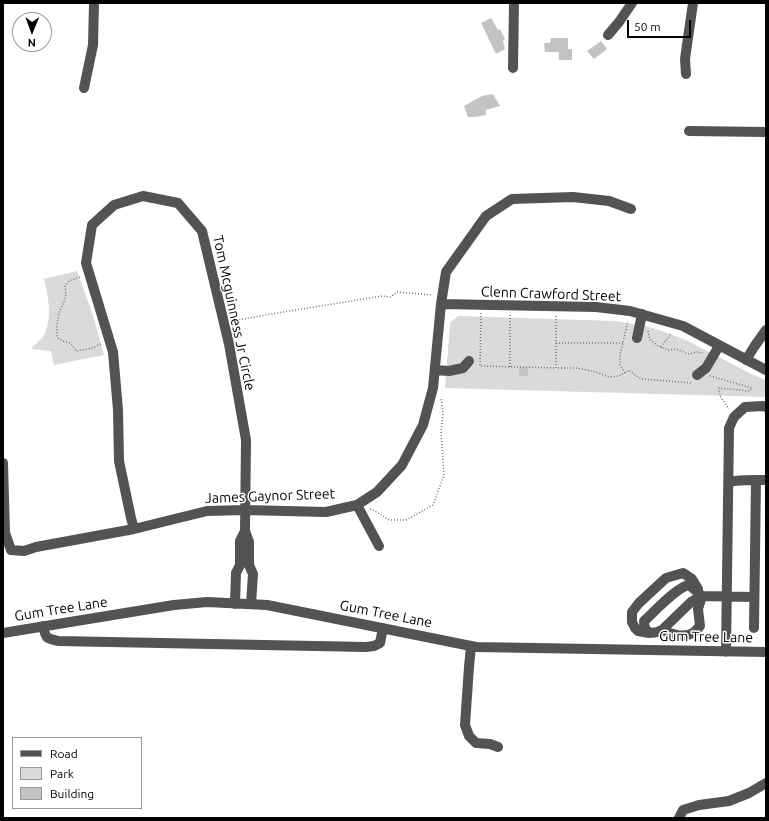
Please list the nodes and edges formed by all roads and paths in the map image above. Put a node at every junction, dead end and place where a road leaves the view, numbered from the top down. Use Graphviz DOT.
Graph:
graph roads {
  1 [pos="94,3"];
  2 [pos="514,3"];
  3 [pos="632,3"];
  4 [pos="692,3"];
  5 [pos="608,35"];
  6 [pos="513,68"];
  7 [pos="686,74"];
  8 [pos="84,88"];
  9 [pos="689,131"];
  10 [pos="766,132"];
  11 [pos="631,210"];
  12 [pos="90,274"];
  13 [pos="442,300"];
  14 [pos="481,305"];
  15 [pos="510,305"];
  16 [pos="556,306"];
  17 [pos="630,311"];
  18 [pos="642,314"];
  19 [pos="224,323"];
  20 [pos="673,324"];
  21 [pos="647,329"];
  22 [pos="766,330"];
  23 [pos="637,338"];
  24 [pos="109,341"];
  25 [pos="623,342"];
  26 [pos="556,343"];
  27 [pos="719,346"];
  28 [pos="661,347"];
  29 [pos="712,359"];
  30 [pos="746,360"];
  31 [pos="468,361"];
  32 [pos="510,367"];
  33 [pos="556,368"];
  34 [pos="435,370"];
  35 [pos="766,370"];
  36 [pos="624,372"];
  37 [pos="709,375"];
  38 [pos="697,379"];
  39 [pos="431,396"];
  40 [pos="766,407"];
  41 [pos="734,417"];
  42 [pos="3,463"];
  43 [pos="761,480"];
  44 [pos="729,482"];
  45 [pos="357,505"];
  46 [pos="245,510"];
  47 [pos="134,529"];
  48 [pos="379,546"];
  49 [pos="244,565"];
  50 [pos="702,596"];
  51 [pos="754,596"];
  52 [pos="727,597"];
  53 [pos="235,604"];
  54 [pos="251,604"];
  55 [pos="43,626"];
  56 [pos="383,628"];
  57 [pos="754,628"];
  58 [pos="662,630"];
  59 [pos="3,633"];
  60 [pos="649,633"];
  61 [pos="471,646"];
  62 [pos="726,652"];
  63 [pos="766,652"];
  64 [pos="498,747"];
  65 [pos="766,783"];
  66 [pos="679,818"];
  1 -- 8 [label="street"];
  2 -- 6 [label="street"];
  3 -- 5 [label="street"];
  4 -- 7 [label="street"];
  9 -- 10 [label="street"];
  11 -- 13 [label="street, James Gaynor Street"];
  12 -- 19 [label="street, Tom Mcguinness Jr Circle"];
  12 -- 24 [label="street, Tom Mcguinness Jr Circle"];
  12 -- 24 [label="path"];
  13 -- 14 [label="street, Clenn Crawford Street"];
  13 -- 19 [label="path"];
  13 -- 34 [label="street, James Gaynor Street"];
  14 -- 15 [label="street, Clenn Crawford Street"];
  14 -- 32 [label="path"];
  15 -- 16 [label="street, Clenn Crawford Street"];
  15 -- 32 [label="path"];
  16 -- 17 [label="street, Clenn Crawford Street"];
  16 -- 26 [label="path"];
  17 -- 18 [label="street, Clenn Crawford Street"];
  17 -- 25 [label="path"];
  18 -- 20 [label="street, Clenn Crawford Street"];
  18 -- 23 [label="street"];
  19 -- 46 [label="street, Tom Mcguinness Jr Circle"];
  20 -- 27 [label="street, Clenn Crawford Street"];
  20 -- 28 [label="path"];
  21 -- 28 [label="path"];
  22 -- 30 [label="street"];
  24 -- 47 [label="street, Tom Mcguinness Jr Circle"];
  25 -- 26 [label="path"];
  25 -- 36 [label="path"];
  26 -- 33 [label="path"];
  27 -- 29 [label="street"];
  27 -- 30 [label="street, Clenn Crawford Street"];
  28 -- 29 [label="path"];
  29 -- 38 [label="street"];
  30 -- 35 [label="street, Clenn Crawford Street"];
  31 -- 34 [label="street"];
  32 -- 33 [label="path"];
  33 -- 36 [label="path"];
  34 -- 39 [label="street, James Gaynor Street"];
  36 -- 38 [label="path"];
  37 -- 41 [label="path"];
  39 -- 45 [label="street, James Gaynor Street"];
  39 -- 45 [label="path"];
  40 -- 41 [label="street"];
  41 -- 44 [label="street"];
  42 -- 47 [label="street, James Gaynor Street"];
  43 -- 44 [label="street"];
  43 -- 51 [label="street"];
  44 -- 52 [label="street"];
  45 -- 46 [label="street, James Gaynor Street"];
  45 -- 48 [label="street"];
  46 -- 47 [label="street, James Gaynor Street"];
  46 -- 49 [label="street, Tom Mcguinness Jr Circle"];
  49 -- 53 [label="street, Tom Mcguinness Jr Circle"];
  49 -- 54 [label="street, Tom Mcguinness Jr Circle"];
  50 -- 52 [label="street"];
  50 -- 58 [label="street"];
  50 -- 58 [label="street"];
  50 -- 60 [label="street"];
  50 -- 60 [label="street"];
  51 -- 52 [label="street"];
  51 -- 57 [label="street"];
  52 -- 62 [label="street"];
  53 -- 54 [label="street, Gum Tree Lane"];
  53 -- 55 [label="street, Gum Tree Lane"];
  54 -- 56 [label="street, Gum Tree Lane"];
  55 -- 56 [label="street"];
  55 -- 59 [label="street, Gum Tree Lane"];
  56 -- 61 [label="street, Gum Tree Lane"];
  58 -- 60 [label="street"];
  61 -- 62 [label="street, Gum Tree Lane"];
  61 -- 64 [label="street"];
  62 -- 63 [label="street, Gum Tree Lane"];
  65 -- 66 [label="street"];
}
